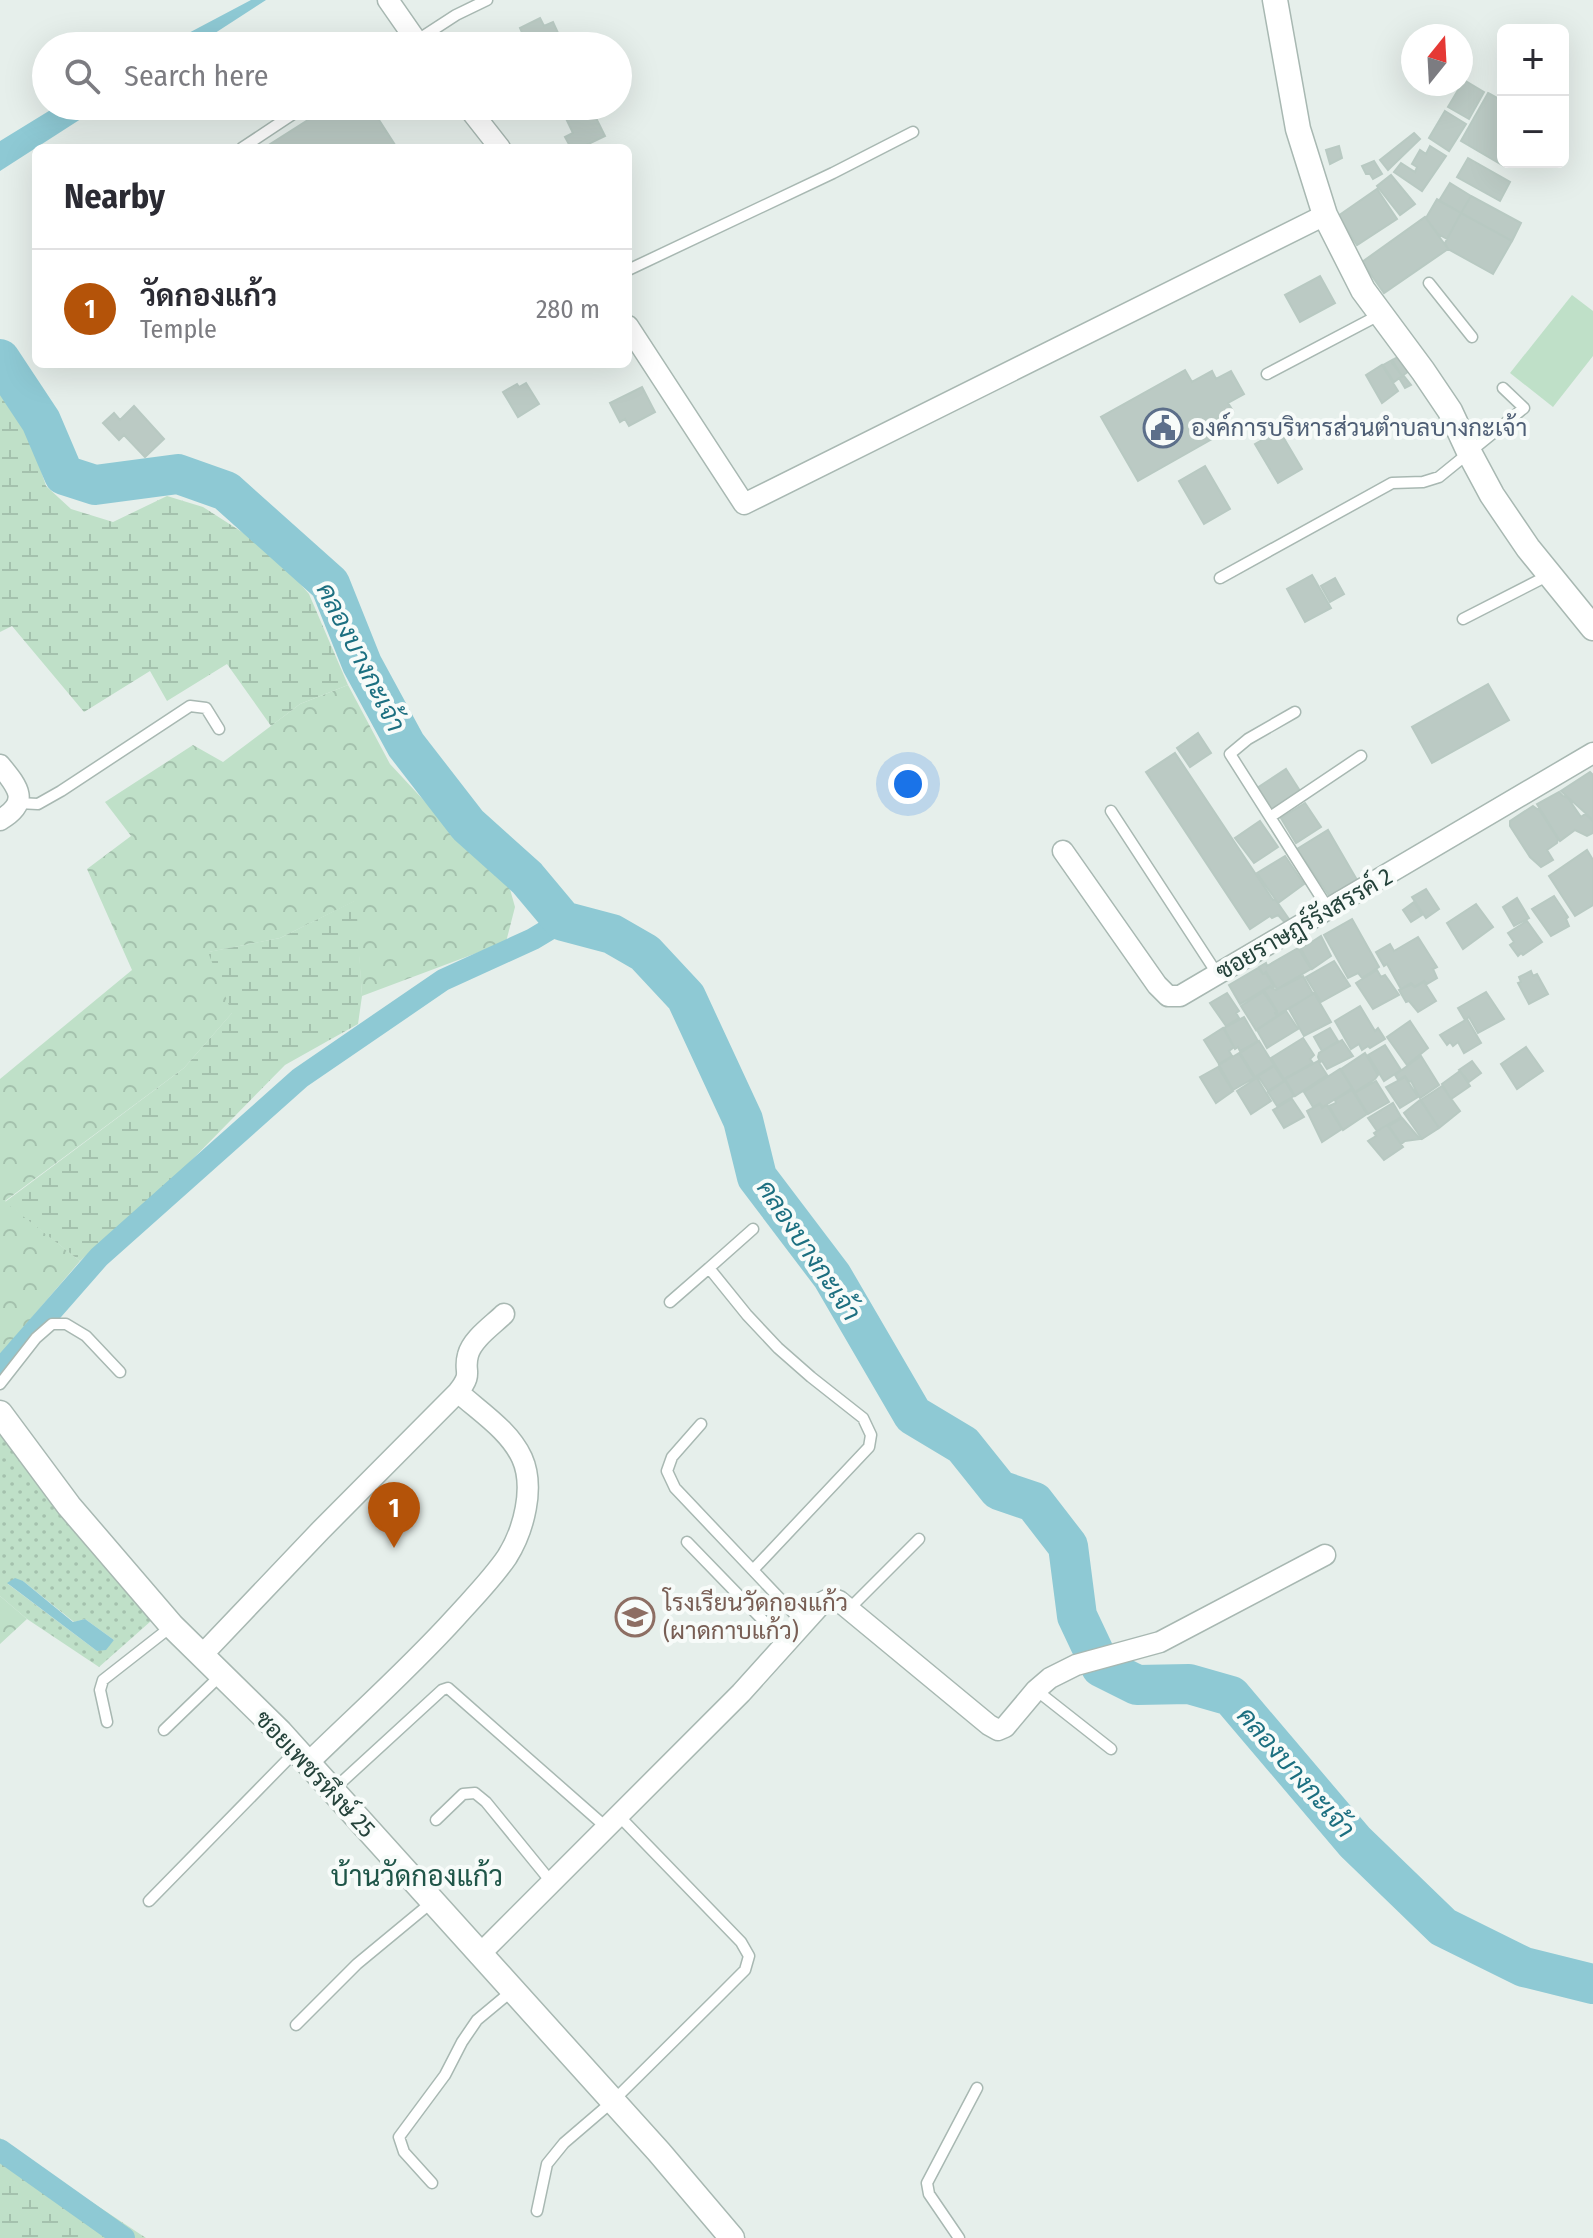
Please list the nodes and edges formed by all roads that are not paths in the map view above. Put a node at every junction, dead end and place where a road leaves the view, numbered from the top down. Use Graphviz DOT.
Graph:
graph roads {
  1 [pos="388,0"];
  2 [pos="487,0"];
  3 [pos="1275,0"];
  4 [pos="407,32"];
  5 [pos="431,32"];
  6 [pos="284,120"];
  7 [pos="478,120"];
  8 [pos="913,132"];
  9 [pos="248,144"];
  10 [pos="497,144"];
  11 [pos="1325,215"];
  12 [pos="632,268"];
  13 [pos="1429,283"];
  14 [pos="1381,314"];
  15 [pos="632,332"];
  16 [pos="1472,337"];
  17 [pos="1267,374"];
  18 [pos="1503,388"];
  19 [pos="1470,454"];
  20 [pos="1549,575"];
  21 [pos="1220,578"];
  22 [pos="1463,619"];
  23 [pos="1593,628"];
  24 [pos="1295,712"];
  25 [pos="219,729"];
  26 [pos="1593,753"];
  27 [pos="1361,756"];
  28 [pos="0,765"];
  29 [pos="18,803"];
  30 [pos="1111,811"];
  31 [pos="1270,817"];
  32 [pos="0,820"];
  33 [pos="1063,851"];
  34 [pos="1329,910"];
  35 [pos="1218,975"];
  36 [pos="753,1229"];
  37 [pos="709,1268"];
  38 [pos="670,1302"];
  39 [pos="504,1314"];
  40 [pos="120,1372"];
  41 [pos="0,1384"];
  42 [pos="458,1392"];
  43 [pos="0,1413"];
  44 [pos="701,1424"];
  45 [pos="919,1539"];
  46 [pos="687,1542"];
  47 [pos="1325,1555"];
  48 [pos="753,1570"];
  49 [pos="849,1609"];
  50 [pos="803,1623"];
  51 [pos="172,1626"];
  52 [pos="785,1643"];
  53 [pos="202,1655"];
  54 [pos="220,1676"];
  55 [pos="1036,1690"];
  56 [pos="107,1722"];
  57 [pos="164,1730"];
  58 [pos="1111,1749"];
  59 [pos="302,1757"];
  60 [pos="332,1791"];
  61 [pos="436,1820"];
  62 [pos="613,1822"];
  63 [pos="552,1883"];
  64 [pos="149,1901"];
  65 [pos="432,1902"];
  66 [pos="479,1955"];
  67 [pos="513,1990"];
  68 [pos="296,2025"];
  69 [pos="977,2088"];
  70 [pos="613,2101"];
  71 [pos="432,2183"];
  72 [pos="537,2211"];
  73 [pos="732,2238"];
  74 [pos="959,2238"];
  1 -- 4 [label="street"];
  2 -- 5 [label="lane"];
  3 -- 11 [label="street"];
  6 -- 9 [label="lane"];
  7 -- 10 [label="street"];
  8 -- 12 [label="lane"];
  11 -- 14 [label="street"];
  11 -- 15 [label="street"];
  13 -- 16 [label="lane"];
  14 -- 17 [label="lane"];
  14 -- 19 [label="street"];
  18 -- 19 [label="lane"];
  19 -- 20 [label="street"];
  19 -- 21 [label="lane"];
  20 -- 22 [label="lane"];
  20 -- 23 [label="street"];
  24 -- 31 [label="lane"];
  25 -- 29 [label="lane"];
  26 -- 34 [label="street, ซอยราษฎร์รังสรรค์ 2"];
  27 -- 31 [label="lane"];
  28 -- 29 [label="street"];
  29 -- 32 [label="street"];
  30 -- 35 [label="lane"];
  31 -- 34 [label="lane"];
  33 -- 35 [label="street, ซอยราษฎร์รังสรรค์ 2"];
  34 -- 35 [label="street, ซอยราษฎร์รังสรรค์ 2"];
  36 -- 37 [label="lane"];
  37 -- 38 [label="lane"];
  37 -- 48 [label="lane"];
  39 -- 42 [label="street"];
  40 -- 41 [label="lane"];
  42 -- 53 [label="street"];
  42 -- 59 [label="street"];
  43 -- 51 [label="street, ซอยเพชรหึงษ์ 25"];
  44 -- 48 [label="lane"];
  45 -- 49 [label="lane"];
  46 -- 52 [label="lane"];
  47 -- 55 [label="street"];
  48 -- 50 [label="lane"];
  49 -- 50 [label="street"];
  49 -- 55 [label="street"];
  50 -- 52 [label="street"];
  51 -- 53 [label="street, ซอยเพชรหึงษ์ 25"];
  51 -- 56 [label="lane"];
  52 -- 62 [label="street"];
  53 -- 54 [label="street, ซอยเพชรหึงษ์ 25"];
  54 -- 57 [label="lane"];
  54 -- 59 [label="street, ซอยเพชรหึงษ์ 25"];
  55 -- 58 [label="lane"];
  59 -- 60 [label="street, ซอยเพชรหึงษ์ 25"];
  59 -- 64 [label="lane"];
  60 -- 62 [label="lane"];
  60 -- 65 [label="street, ซอยเพชรหึงษ์ 25"];
  61 -- 63 [label="lane"];
  62 -- 63 [label="street"];
  62 -- 70 [label="lane"];
  63 -- 66 [label="street"];
  65 -- 66 [label="street, ซอยเพชรหึงษ์ 25"];
  65 -- 68 [label="lane"];
  66 -- 67 [label="street, ซอยเพชรหึงษ์ 25"];
  67 -- 70 [label="street, ซอยเพชรหึงษ์ 25"];
  67 -- 71 [label="lane"];
  69 -- 74 [label="lane"];
  70 -- 72 [label="lane"];
  70 -- 73 [label="street, ซอยเพชรหึงษ์ 25"];
}
